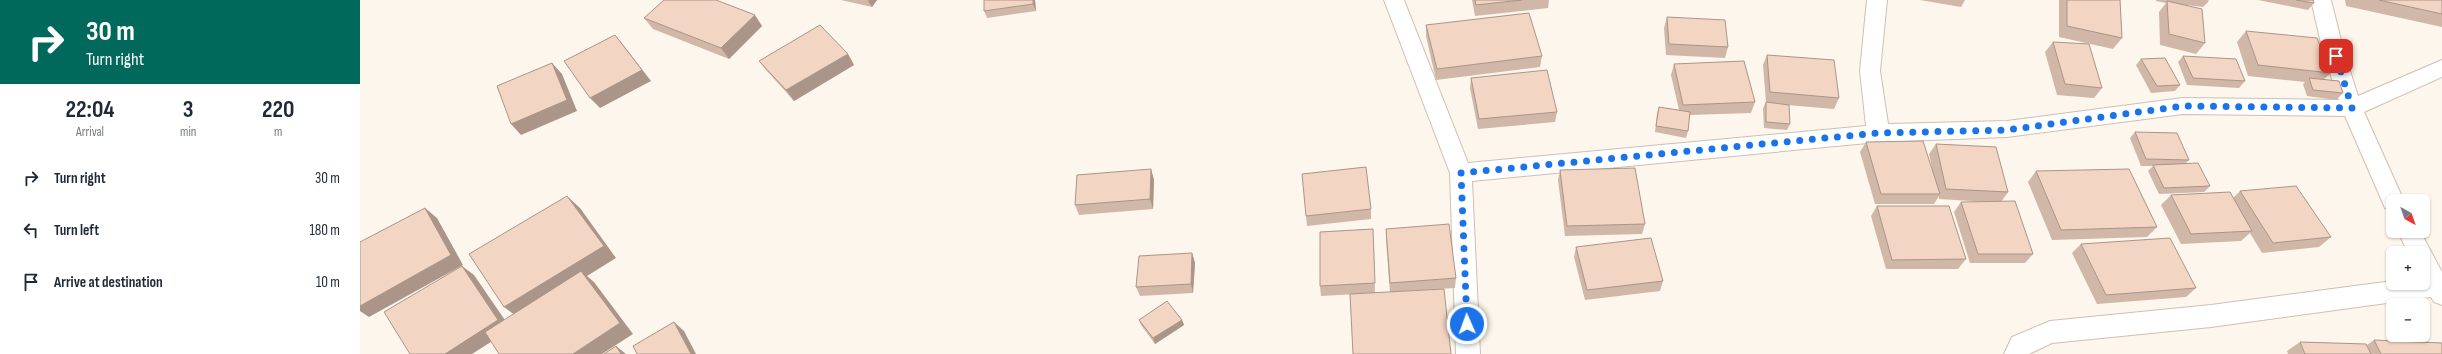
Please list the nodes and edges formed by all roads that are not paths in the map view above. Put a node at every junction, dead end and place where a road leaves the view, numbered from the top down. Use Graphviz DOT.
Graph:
graph roads {
  1 [pos="1394,0"];
  2 [pos="1877,0"];
  3 [pos="2321,0"];
  4 [pos="2442,68"];
  5 [pos="2352,108"];
  6 [pos="1878,133"];
  7 [pos="1461,173"];
  8 [pos="2390,194"];
  9 [pos="2430,273"];
  10 [pos="2439,290"];
  11 [pos="1468,354"];
  12 [pos="2016,354"];
  1 -- 7 [label="street"];
  2 -- 6 [label="street"];
  3 -- 5 [label="street"];
  4 -- 5 [label="street"];
  5 -- 6 [label="street"];
  5 -- 8 [label="street"];
  6 -- 7 [label="street"];
  7 -- 11 [label="street"];
  9 -- 10 [label="street"];
  10 -- 12 [label="street"];
}
